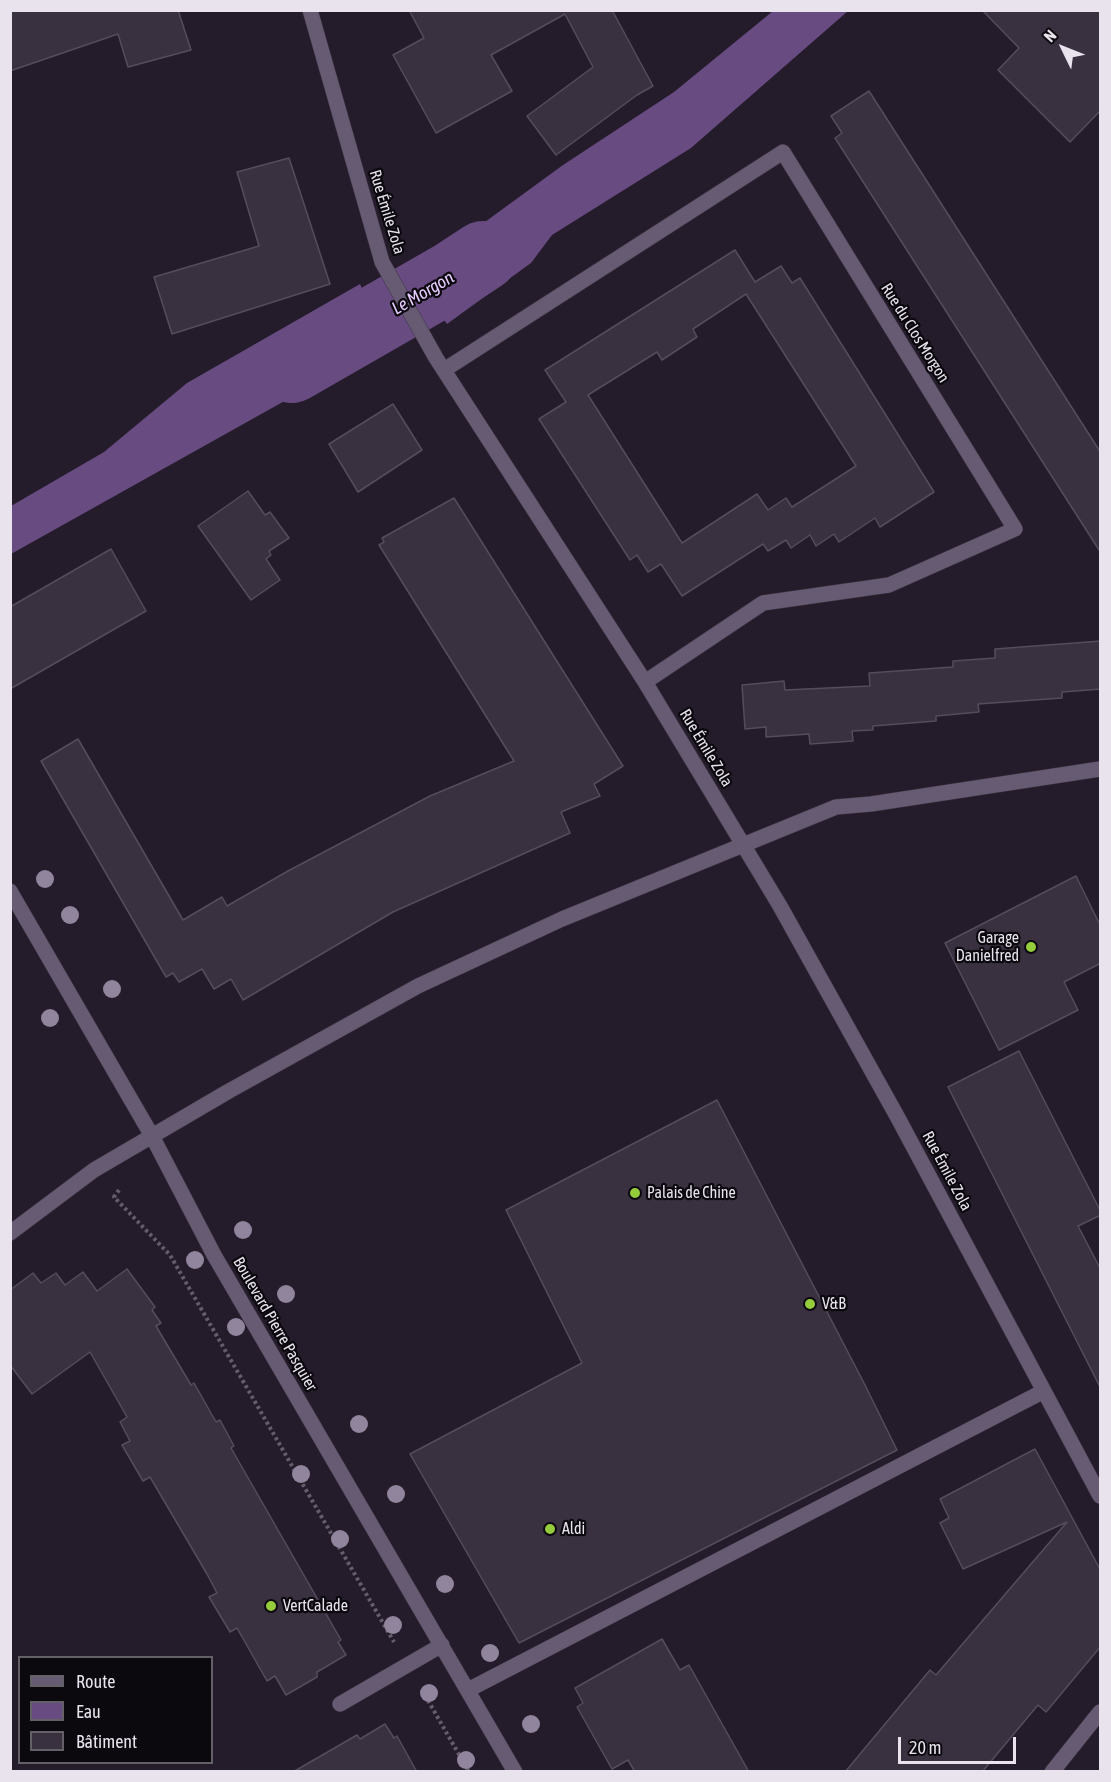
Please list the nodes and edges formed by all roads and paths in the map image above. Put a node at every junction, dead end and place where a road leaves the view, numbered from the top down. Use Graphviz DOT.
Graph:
graph roads {
  1 [pos="310,10"];
  2 [pos="440,364"];
  3 [pos="645,682"];
  4 [pos="1101,769"];
  5 [pos="743,846"];
  6 [pos="10,891"];
  7 [pos="152,1136"];
  8 [pos="121,1187"];
  9 [pos="10,1233"];
  10 [pos="1044,1391"];
  11 [pos="1101,1496"];
  12 [pos="442,1645"];
  13 [pos="408,1665"];
  14 [pos="468,1690"];
  15 [pos="340,1704"];
  16 [pos="1101,1712"];
  17 [pos="469,1772"];
  18 [pos="515,1772"];
  19 [pos="1052,1772"];
  1 -- 2 [label="street, Rue Émile Zola"];
  2 -- 3 [label="street, Rue Émile Zola"];
  2 -- 3 [label="street, Rue du Clos Morgon"];
  3 -- 5 [label="street, Rue Émile Zola"];
  4 -- 5 [label="street"];
  5 -- 7 [label="street"];
  5 -- 10 [label="street, Rue Émile Zola"];
  6 -- 7 [label="street, Boulevard Pierre Pasquier"];
  7 -- 9 [label="street"];
  7 -- 12 [label="street, Boulevard Pierre Pasquier"];
  8 -- 13 [label="path"];
  10 -- 11 [label="street, Rue Émile Zola"];
  10 -- 14 [label="street"];
  12 -- 13 [label="street"];
  12 -- 14 [label="street, Boulevard Pierre Pasquier"];
  13 -- 15 [label="street"];
  13 -- 17 [label="path"];
  14 -- 18 [label="street, Boulevard Pierre Pasquier"];
  16 -- 19 [label="street"];
}
